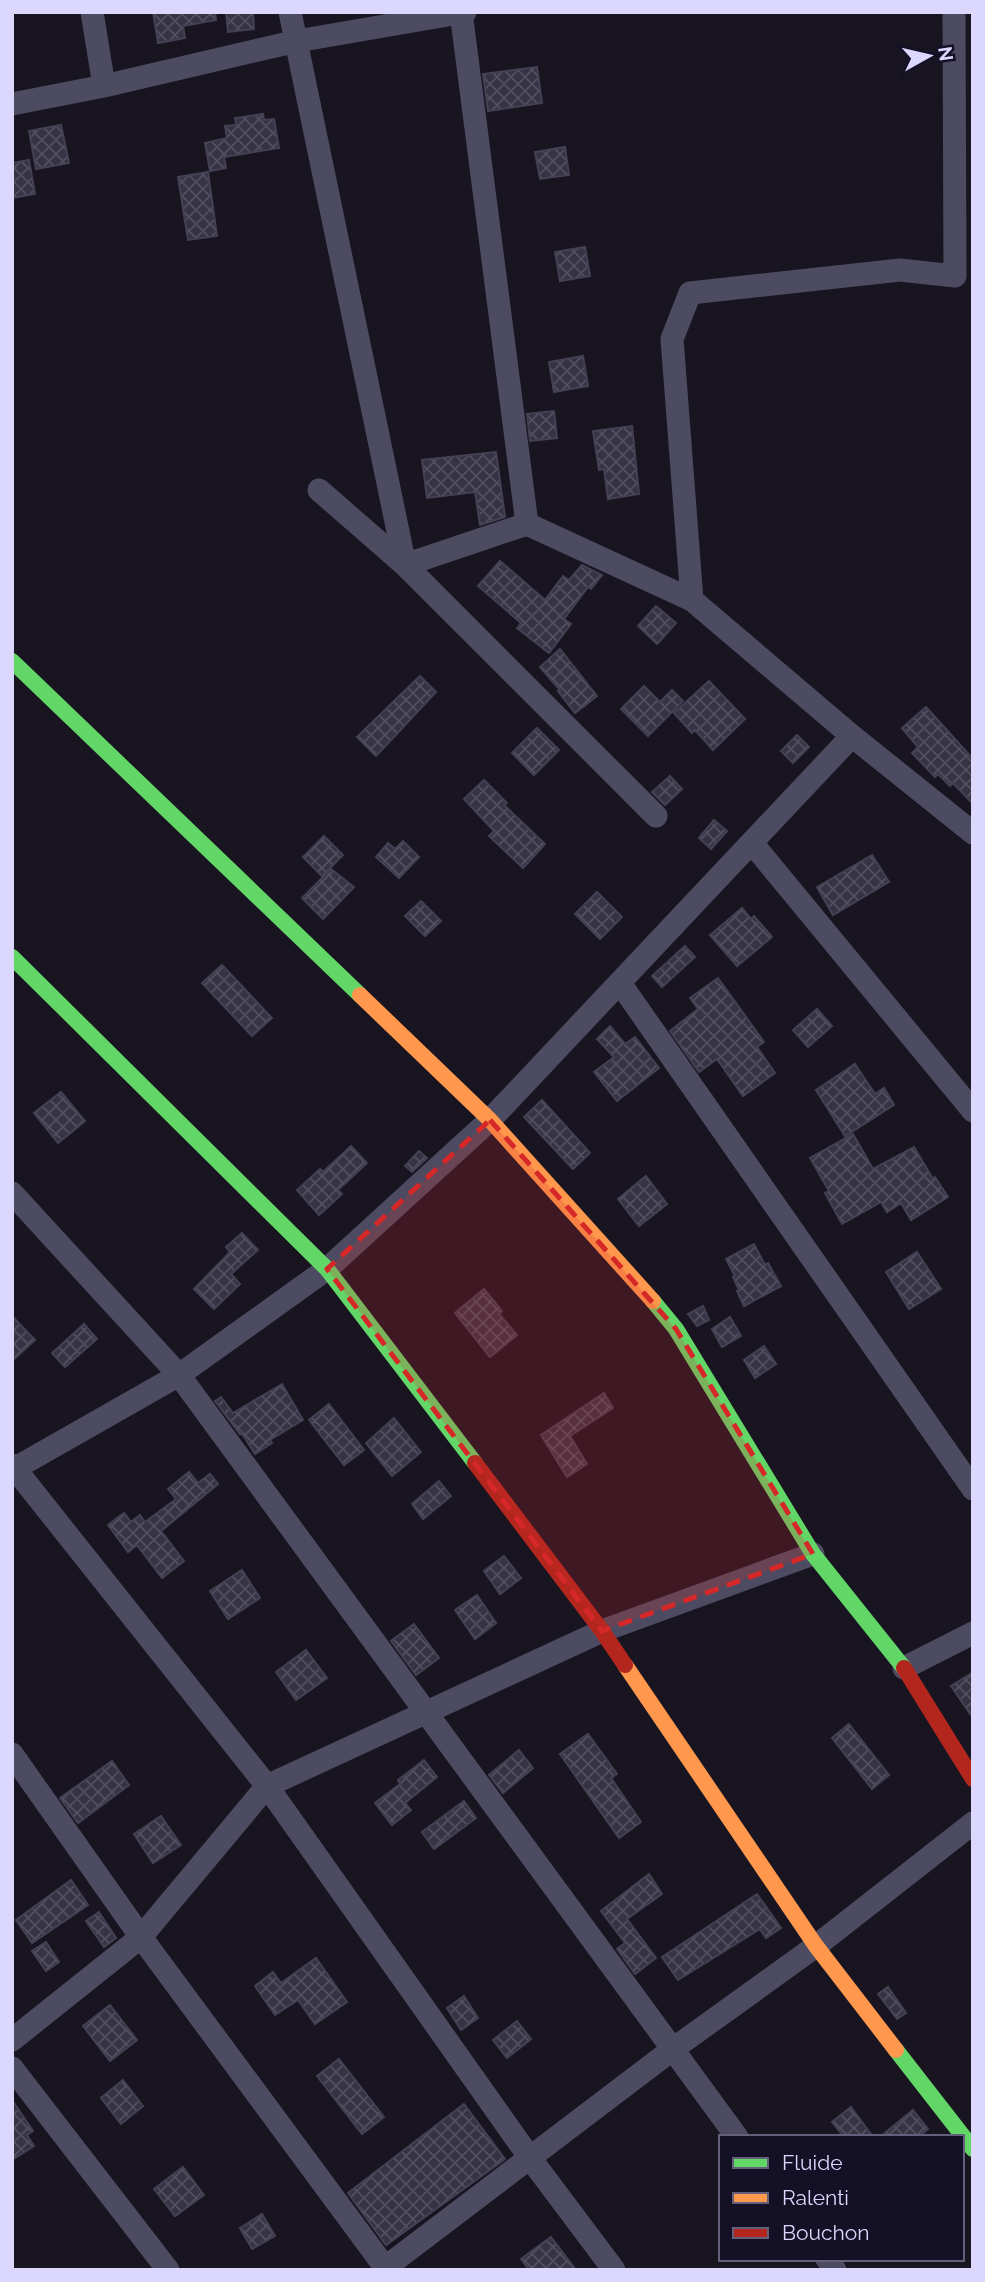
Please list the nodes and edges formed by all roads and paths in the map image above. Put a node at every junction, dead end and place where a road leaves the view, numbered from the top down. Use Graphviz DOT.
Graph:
graph roads {
  1 [pos="92,12"];
  2 [pos="290,12"];
  3 [pos="954,12"];
  4 [pos="462,13"];
  5 [pos="297,41"];
  6 [pos="104,86"];
  7 [pos="12,104"];
  8 [pos="319,490"];
  9 [pos="527,524"];
  10 [pos="405,565"];
  11 [pos="692,600"];
  12 [pos="12,661"];
  13 [pos="852,736"];
  14 [pos="656,816"];
  15 [pos="973,833"];
  16 [pos="752,843"];
  17 [pos="12,957"];
  18 [pos="620,983"];
  19 [pos="973,1111"];
  20 [pos="489,1120"];
  21 [pos="12,1193"];
  22 [pos="327,1269"];
  23 [pos="179,1375"];
  24 [pos="13,1467"];
  25 [pos="973,1489"];
  26 [pos="813,1554"];
  27 [pos="602,1631"];
  28 [pos="973,1633"];
  29 [pos="904,1668"];
  30 [pos="425,1713"];
  31 [pos="12,1754"];
  32 [pos="973,1779"];
  33 [pos="267,1786"];
  34 [pos="973,1823"];
  35 [pos="141,1937"];
  36 [pos="816,1946"];
  37 [pos="12,2039"];
  38 [pos="673,2049"];
  39 [pos="12,2068"];
  40 [pos="736,2135"];
  41 [pos="962,2135"];
  42 [pos="530,2158"];
  43 [pos="385,2269"];
  44 [pos="168,2270"];
  45 [pos="614,2270"];
  1 -- 6 [label="street"];
  2 -- 5 [label="street"];
  3 -- 11 [label="street"];
  4 -- 5 [label="street"];
  4 -- 9 [label="street"];
  5 -- 6 [label="street"];
  5 -- 10 [label="street"];
  6 -- 7 [label="street"];
  8 -- 10 [label="street"];
  9 -- 10 [label="street"];
  9 -- 11 [label="street"];
  10 -- 14 [label="street"];
  11 -- 13 [label="street"];
  12 -- 20 [label="street"];
  13 -- 15 [label="street"];
  13 -- 16 [label="street"];
  16 -- 18 [label="street"];
  16 -- 19 [label="street"];
  17 -- 22 [label="street"];
  18 -- 20 [label="street"];
  18 -- 25 [label="street"];
  20 -- 22 [label="street"];
  20 -- 26 [label="street"];
  21 -- 23 [label="street"];
  22 -- 23 [label="street"];
  22 -- 27 [label="street"];
  23 -- 24 [label="street"];
  23 -- 30 [label="street"];
  24 -- 33 [label="street"];
  26 -- 27 [label="street"];
  26 -- 29 [label="street"];
  27 -- 30 [label="street"];
  27 -- 36 [label="street"];
  28 -- 29 [label="street"];
  29 -- 32 [label="street"];
  30 -- 33 [label="street"];
  30 -- 38 [label="street"];
  31 -- 35 [label="street"];
  33 -- 35 [label="street"];
  33 -- 42 [label="street"];
  34 -- 36 [label="street"];
  35 -- 37 [label="street"];
  35 -- 43 [label="street"];
  36 -- 38 [label="street"];
  36 -- 41 [label="street"];
  38 -- 40 [label="street"];
  38 -- 42 [label="street"];
  39 -- 44 [label="street"];
  42 -- 43 [label="street"];
  42 -- 45 [label="street"];
}
